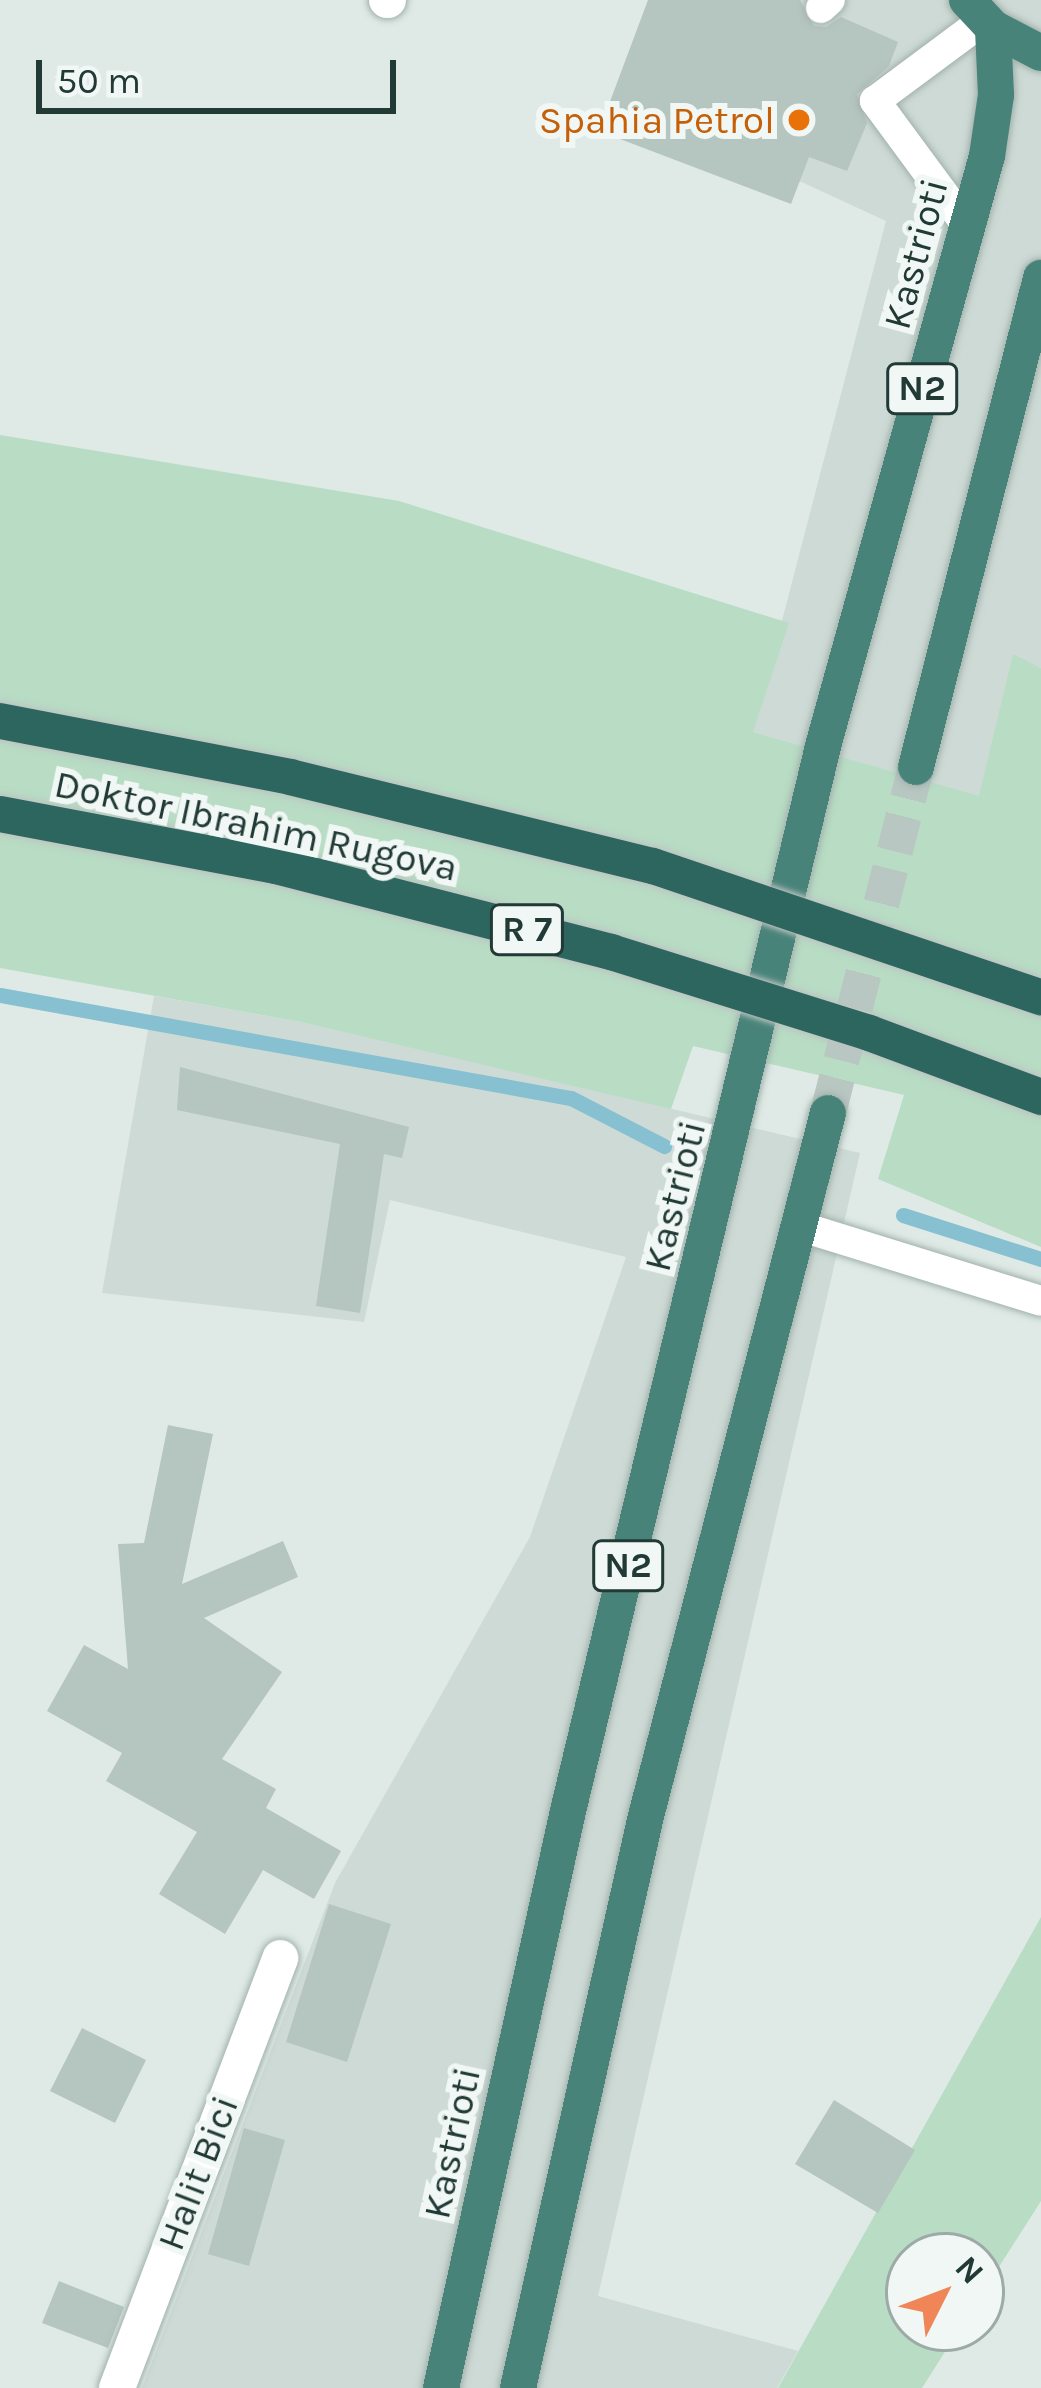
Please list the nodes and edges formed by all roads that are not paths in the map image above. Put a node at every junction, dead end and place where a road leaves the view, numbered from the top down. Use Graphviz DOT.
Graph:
graph roads {
  1 [pos="981,16"];
  2 [pos="1041,53"];
  3 [pos="968,227"];
  4 [pos="1041,278"];
  5 [pos="0,721"];
  6 [pos="916,767"];
  7 [pos="0,814"];
  8 [pos="1041,998"];
  9 [pos="1041,1097"];
  10 [pos="828,1113"];
  11 [pos="799,1226"];
  12 [pos="1041,1301"];
  13 [pos="280,1958"];
  14 [pos="117,2388"];
  15 [pos="441,2388"];
  16 [pos="518,2388"];
  1 -- 2 [label="highway"];
  1 -- 3 [label="highway, Kastrioti / N2"];
  1 -- 3 [label="lane"];
  3 -- 15 [label="highway, Kastrioti / N2"];
  4 -- 6 [label="highway, N2"];
  5 -- 8 [label="highway, Doktor Ibrahim Rugova / R 7, bridge"];
  7 -- 9 [label="highway, Doktor Ibrahim Rugova / R 7, bridge"];
  10 -- 11 [label="highway, N2"];
  11 -- 12 [label="lane"];
  11 -- 16 [label="highway, N2"];
  13 -- 14 [label="street, Halit Bici"];
}
